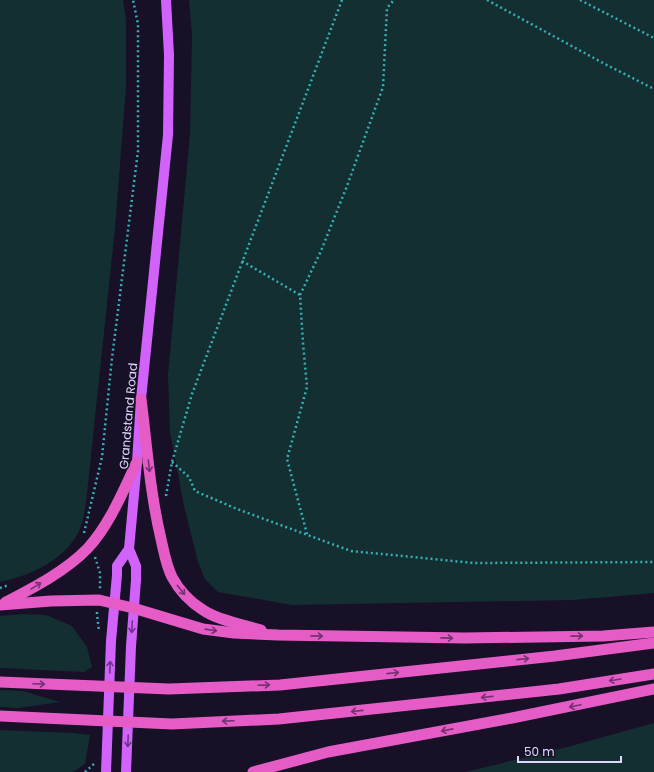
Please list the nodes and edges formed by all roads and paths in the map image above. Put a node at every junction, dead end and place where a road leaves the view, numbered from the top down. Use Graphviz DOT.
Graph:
graph roads {
  1 [pos="134,0"];
  2 [pos="166,0"];
  3 [pos="342,0"];
  4 [pos="394,0"];
  5 [pos="487,0"];
  6 [pos="580,0"];
  7 [pos="654,38"];
  8 [pos="654,89"];
  9 [pos="242,261"];
  10 [pos="300,294"];
  11 [pos="141,399"];
  12 [pos="137,462"];
  13 [pos="172,462"];
  14 [pos="166,503"];
  15 [pos="307,534"];
  16 [pos="88,548"];
  17 [pos="129,549"];
  18 [pos="654,562"];
  19 [pos="99,600"];
  20 [pos="114,603"];
  21 [pos="1,604"];
  22 [pos="133,608"];
  23 [pos="654,632"];
  24 [pos="278,635"];
  25 [pos="100,638"];
  26 [pos="654,642"];
  27 [pos="654,674"];
  28 [pos="0,682"];
  29 [pos="654,689"];
  30 [pos="0,716"];
  31 [pos="328,752"];
  32 [pos="96,761"];
  33 [pos="106,767"];
  34 [pos="127,767"];
  35 [pos="85,772"];
  36 [pos="253,772"];
  37 [pos="279,772"];
  1 -- 16 [label="path"];
  2 -- 11 [label="main road, Grandstand Road"];
  3 -- 9 [label="path"];
  4 -- 10 [label="path"];
  5 -- 8 [label="path"];
  6 -- 7 [label="path"];
  9 -- 10 [label="path"];
  9 -- 13 [label="path"];
  10 -- 15 [label="path"];
  11 -- 12 [label="main road, Grandstand Road"];
  11 -- 24 [label="highway, one-way"];
  12 -- 16 [label="highway"];
  12 -- 17 [label="main road, Grandstand Road"];
  13 -- 14 [label="path"];
  13 -- 15 [label="path"];
  15 -- 18 [label="path"];
  16 -- 19 [label="path"];
  21 -- 16 [label="highway, one-way"];
  17 -- 20 [label="main road, Grandstand Road"];
  17 -- 22 [label="main road, Grandstand Road"];
  19 -- 20 [label="highway"];
  19 -- 21 [label="highway"];
  19 -- 25 [label="path"];
  20 -- 22 [label="highway"];
  33 -- 20 [label="main road, Grandstand Road, one-way"];
  22 -- 24 [label="highway, one-way"];
  22 -- 34 [label="main road, Grandstand Road, one-way"];
  24 -- 23 [label="highway, one-way"];
  28 -- 26 [label="highway, one-way"];
  27 -- 30 [label="highway, one-way"];
  29 -- 31 [label="highway, one-way"];
  31 -- 36 [label="highway"];
  31 -- 37 [label="highway"];
  32 -- 35 [label="path"];
}
